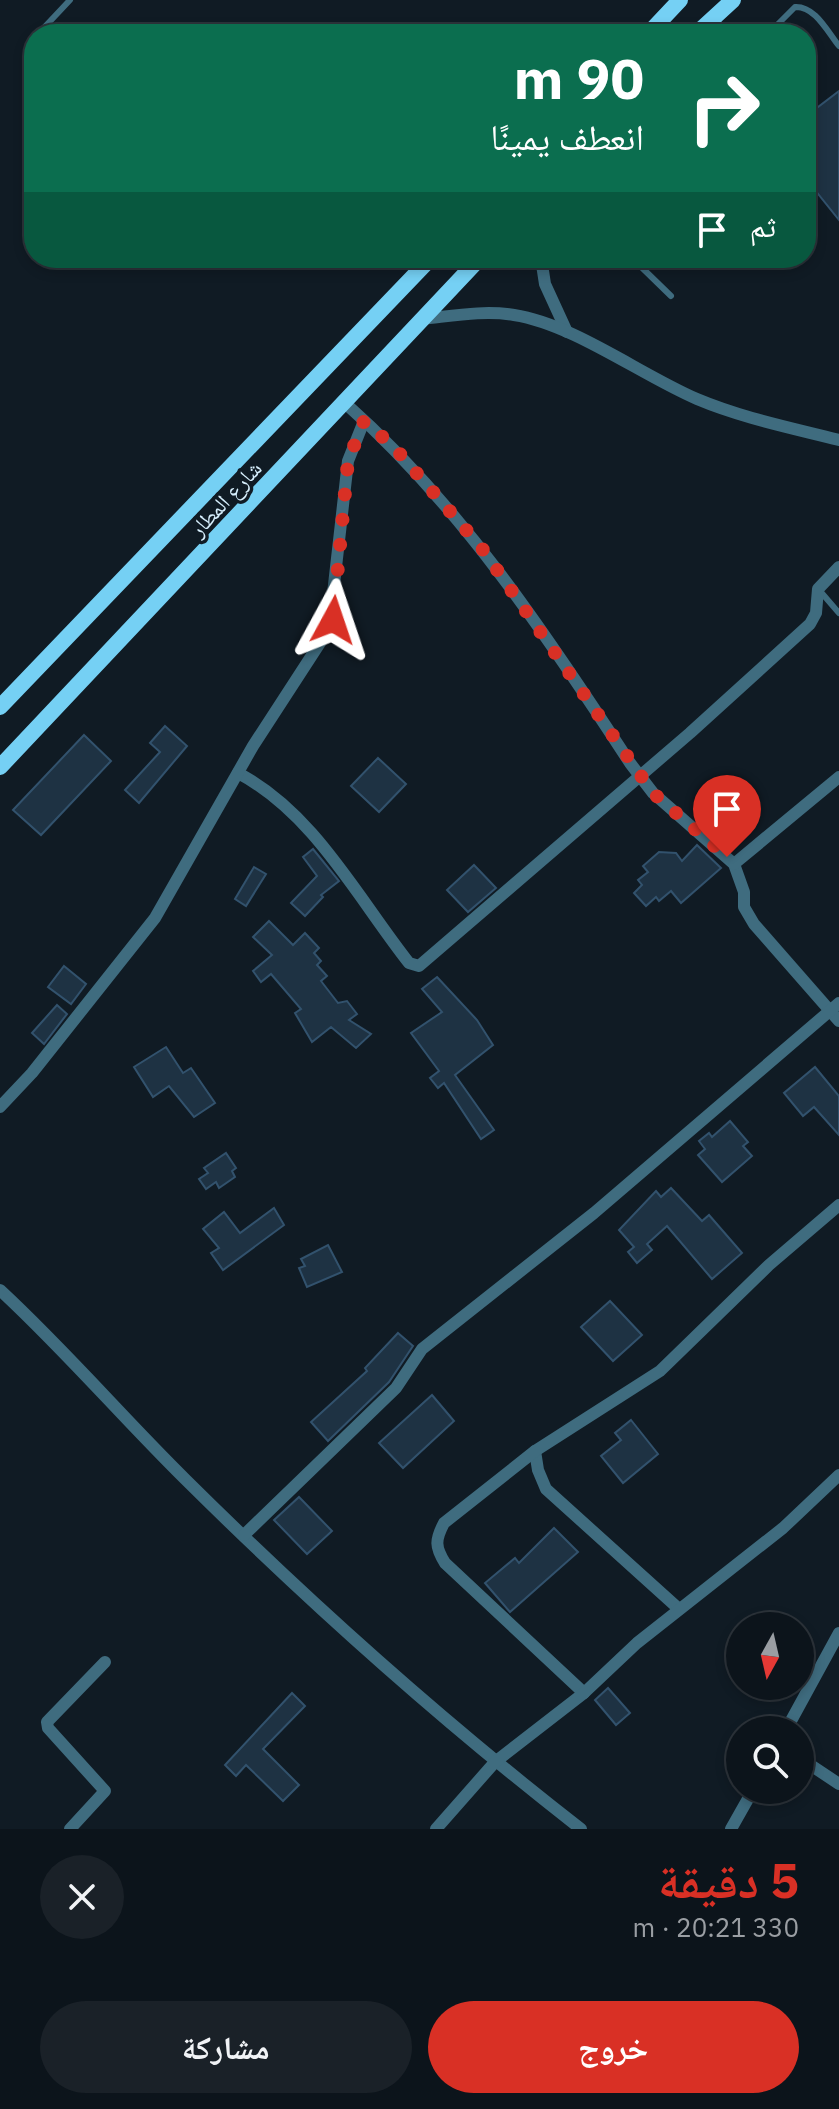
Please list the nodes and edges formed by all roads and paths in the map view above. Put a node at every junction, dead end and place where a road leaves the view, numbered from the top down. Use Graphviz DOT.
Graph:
graph roads {
  1 [pos="70,0"];
  2 [pos="680,0"];
  3 [pos="733,0"];
  4 [pos="714,18"];
  5 [pos="47,24"];
  6 [pos="657,24"];
  7 [pos="707,24"];
  8 [pos="720,24"];
  9 [pos="778,24"];
  10 [pos="839,46"];
  11 [pos="421,268"];
  12 [pos="470,268"];
  13 [pos="543,268"];
  14 [pos="642,268"];
  15 [pos="671,296"];
  16 [pos="422,319"];
  17 [pos="567,332"];
  18 [pos="345,403"];
  19 [pos="364,421"];
  20 [pos="839,440"];
  21 [pos="839,567"];
  22 [pos="818,589"];
  23 [pos="839,613"];
  24 [pos="0,707"];
  25 [pos="0,767"];
  26 [pos="238,773"];
  27 [pos="639,774"];
  28 [pos="839,777"];
  29 [pos="734,864"];
  30 [pos="836,1011"];
  31 [pos="0,1107"];
  32 [pos="839,1205"];
  33 [pos="0,1290"];
  34 [pos="535,1451"];
  35 [pos="839,1475"];
  36 [pos="244,1535"];
  37 [pos="679,1609"];
  38 [pos="839,1633"];
  39 [pos="105,1662"];
  40 [pos="584,1693"];
  41 [pos="794,1716"];
  42 [pos="495,1762"];
  43 [pos="814,1767"];
  44 [pos="839,1784"];
  45 [pos="745,1804"];
  46 [pos="70,1829"];
  47 [pos="436,1829"];
  48 [pos="581,1829"];
  49 [pos="731,1829"];
  1 -- 5 [label="lane"];
  2 -- 6 [label="street"];
  3 -- 4 [label="street"];
  4 -- 7 [label="street"];
  4 -- 8 [label="lane"];
  9 -- 10 [label="lane"];
  11 -- 24 [label="street, شارع المطار"];
  12 -- 16 [label="street, شارع المطار"];
  13 -- 17 [label="street"];
  14 -- 15 [label="lane"];
  16 -- 17 [label="street"];
  16 -- 18 [label="street, شارع المطار"];
  17 -- 20 [label="street"];
  18 -- 19 [label="street"];
  18 -- 25 [label="street, شارع المطار"];
  19 -- 26 [label="street"];
  19 -- 27 [label="street"];
  21 -- 22 [label="street"];
  22 -- 23 [label="lane"];
  22 -- 27 [label="street"];
  26 -- 27 [label="street"];
  26 -- 31 [label="street"];
  27 -- 29 [label="street"];
  28 -- 29 [label="street"];
  29 -- 30 [label="street"];
  30 -- 36 [label="street"];
  32 -- 34 [label="street"];
  33 -- 36 [label="street"];
  34 -- 37 [label="street"];
  34 -- 40 [label="street"];
  35 -- 37 [label="street"];
  36 -- 42 [label="street"];
  37 -- 40 [label="street"];
  38 -- 41 [label="street"];
  39 -- 46 [label="street"];
  40 -- 42 [label="street"];
  42 -- 47 [label="street"];
  42 -- 48 [label="street"];
  43 -- 44 [label="street"];
  45 -- 49 [label="street"];
}
